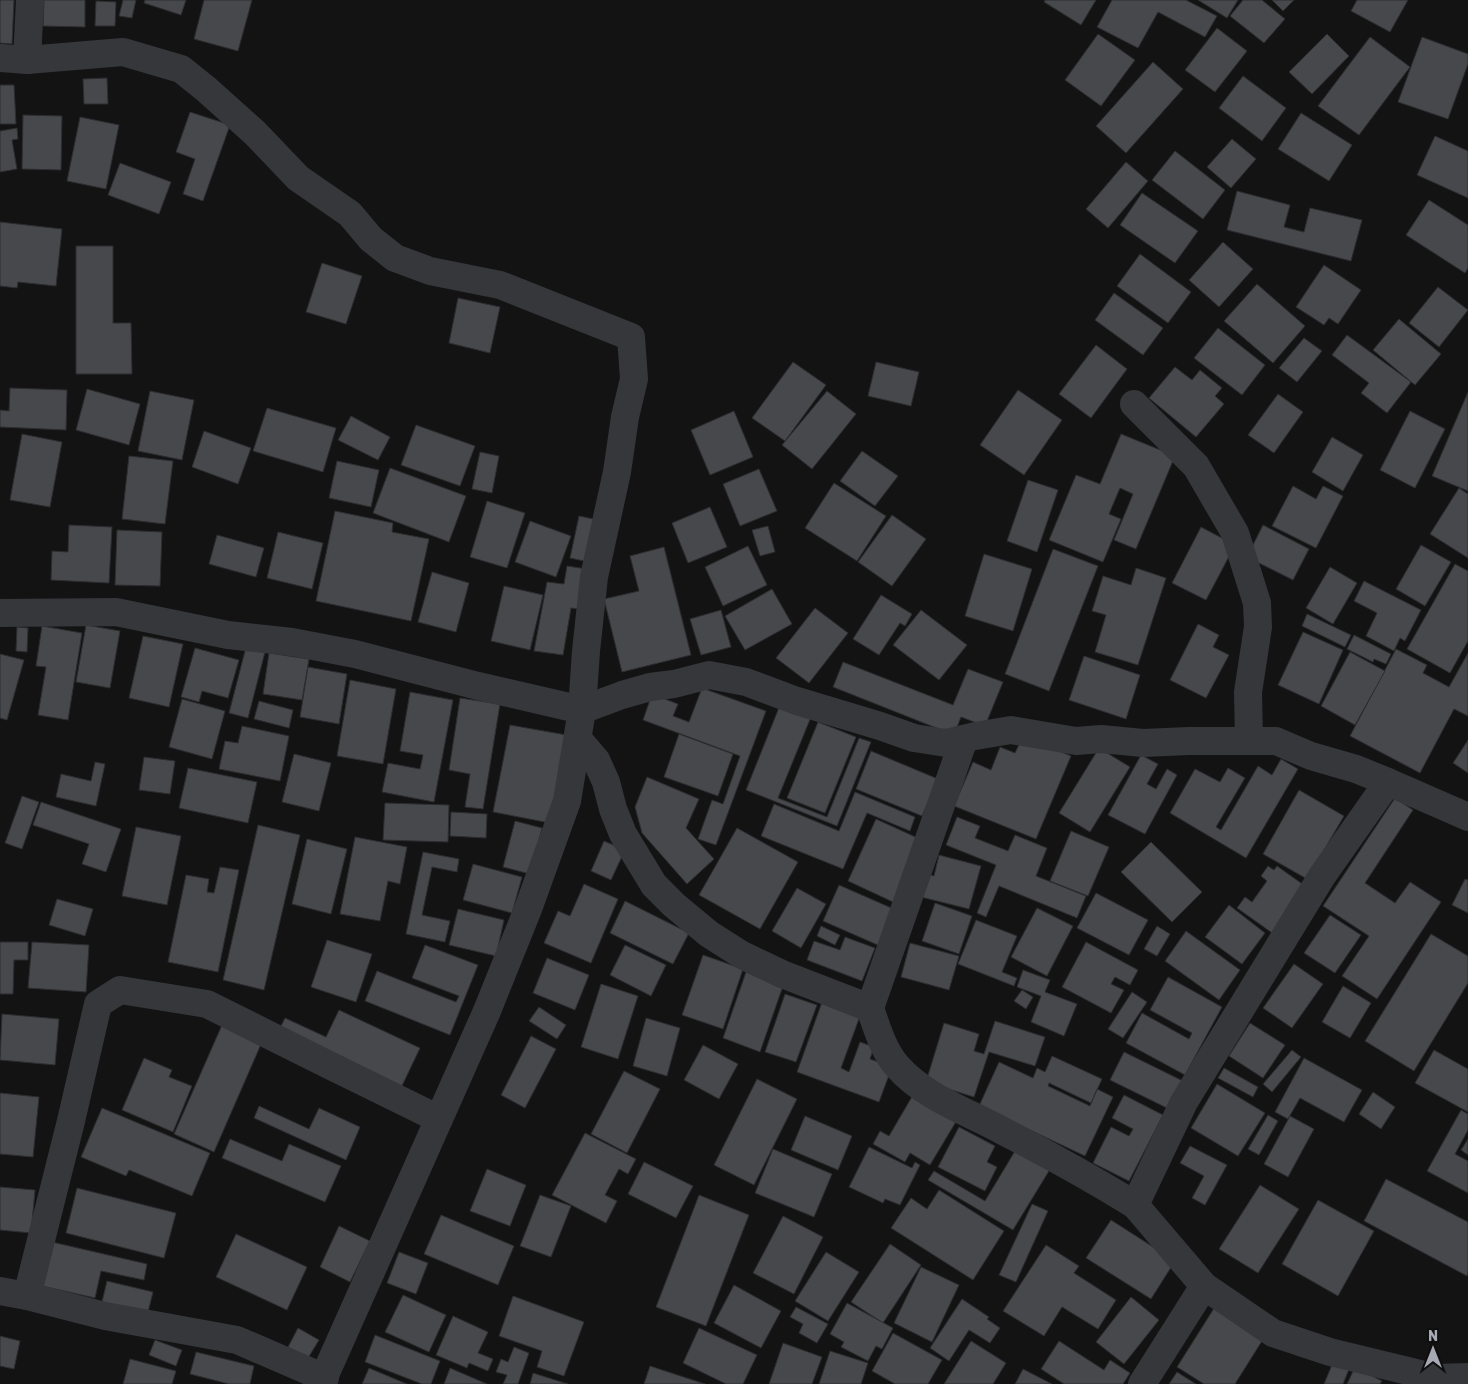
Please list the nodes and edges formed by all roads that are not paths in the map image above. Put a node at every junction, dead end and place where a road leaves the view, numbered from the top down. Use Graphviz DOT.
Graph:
graph roads {
  1 [pos="30,0"];
  2 [pos="0,58"];
  3 [pos="27,60"];
  4 [pos="1134,404"];
  5 [pos="0,613"];
  6 [pos="582,710"];
  7 [pos="578,739"];
  8 [pos="964,739"];
  9 [pos="1249,740"];
  10 [pos="1388,782"];
  11 [pos="1468,817"];
  12 [pos="870,1008"];
  13 [pos="439,1119"];
  14 [pos="1135,1204"];
  15 [pos="1204,1286"];
  16 [pos="0,1291"];
  17 [pos="27,1296"];
  18 [pos="1468,1377"];
  19 [pos="323,1381"];
  20 [pos="1142,1384"];
  1 -- 3 [label="street"];
  2 -- 3 [label="street"];
  3 -- 6 [label="street"];
  4 -- 9 [label="street"];
  5 -- 6 [label="street"];
  6 -- 7 [label="street"];
  6 -- 8 [label="street"];
  7 -- 12 [label="street"];
  7 -- 13 [label="street"];
  8 -- 9 [label="street"];
  8 -- 12 [label="street"];
  9 -- 10 [label="street"];
  10 -- 11 [label="street"];
  10 -- 14 [label="street"];
  12 -- 14 [label="street"];
  13 -- 17 [label="street"];
  13 -- 19 [label="street"];
  14 -- 15 [label="street"];
  15 -- 18 [label="street"];
  15 -- 20 [label="street"];
  16 -- 17 [label="street"];
  17 -- 19 [label="street"];
}
